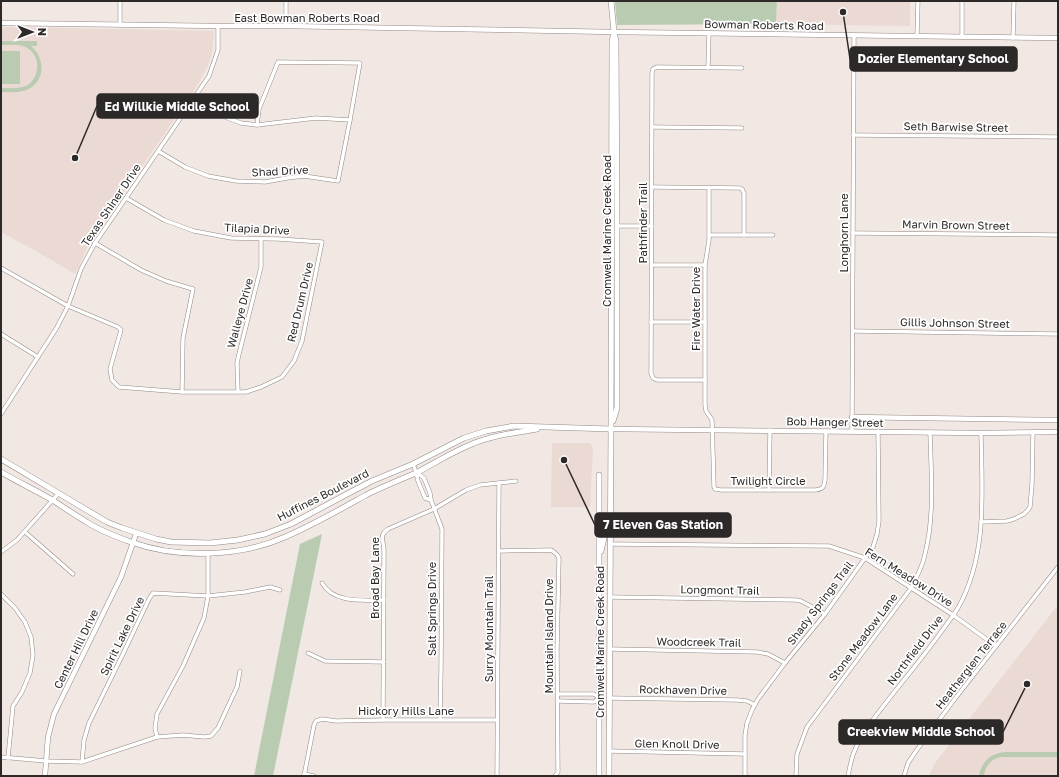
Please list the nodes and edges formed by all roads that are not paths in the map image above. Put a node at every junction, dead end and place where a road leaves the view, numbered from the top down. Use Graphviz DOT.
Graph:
graph roads {
  1 [pos="120,1"];
  2 [pos="286,1"];
  3 [pos="611,1"];
  4 [pos="918,1"];
  5 [pos="962,1"];
  6 [pos="1014,1"];
  7 [pos="1,23"];
  8 [pos="120,25"];
  9 [pos="218,26"];
  10 [pos="286,26"];
  11 [pos="614,32"];
  12 [pos="708,33"];
  13 [pos="854,36"];
  14 [pos="917,36"];
  15 [pos="962,37"];
  16 [pos="1013,38"];
  17 [pos="1058,38"];
  18 [pos="708,68"];
  19 [pos="742,68"];
  20 [pos="193,99"];
  21 [pos="350,120"];
  22 [pos="257,125"];
  23 [pos="652,127"];
  24 [pos="742,128"];
  25 [pos="853,135"];
  26 [pos="1058,137"];
  27 [pos="158,151"];
  28 [pos="652,187"];
  29 [pos="709,187"];
  30 [pos="126,198"];
  31 [pos="617,226"];
  32 [pos="652,226"];
  33 [pos="853,233"];
  34 [pos="709,235"];
  35 [pos="744,235"];
  36 [pos="773,235"];
  37 [pos="1058,235"];
  38 [pos="261,239"];
  39 [pos="322,242"];
  40 [pos="95,243"];
  41 [pos="652,264"];
  42 [pos="705,265"];
  43 [pos="1,268"];
  44 [pos="68,306"];
  45 [pos="652,322"];
  46 [pos="705,322"];
  47 [pos="853,331"];
  48 [pos="1,334"];
  49 [pos="1058,334"];
  50 [pos="38,357"];
  51 [pos="705,380"];
  52 [pos="182,392"];
  53 [pos="238,392"];
  54 [pos="3,408"];
  55 [pos="1,414"];
  56 [pos="852,417"];
  57 [pos="1058,420"];
  58 [pos="545,427"];
  59 [pos="612,429"];
  60 [pos="713,430"];
  61 [pos="770,430"];
  62 [pos="826,431"];
  63 [pos="852,431"];
  64 [pos="878,431"];
  65 [pos="930,432"];
  66 [pos="1033,432"];
  67 [pos="1058,432"];
  68 [pos="981,433"];
  69 [pos="1,459"];
  70 [pos="413,464"];
  71 [pos="1,472"];
  72 [pos="416,472"];
  73 [pos="599,475"];
  74 [pos="516,482"];
  75 [pos="498,483"];
  76 [pos="769,490"];
  77 [pos="59,493"];
  78 [pos="431,500"];
  79 [pos="53,501"];
  80 [pos="611,508"];
  81 [pos="434,509"];
  82 [pos="981,522"];
  83 [pos="25,532"];
  84 [pos="136,534"];
  85 [pos="133,543"];
  86 [pos="611,544"];
  87 [pos="498,551"];
  88 [pos="1,552"];
  89 [pos="208,553"];
  90 [pos="865,558"];
  91 [pos="599,560"];
  92 [pos="1058,568"];
  93 [pos="73,574"];
  94 [pos="322,583"];
  95 [pos="911,588"];
  96 [pos="280,590"];
  97 [pos="1,594"];
  98 [pos="208,596"];
  99 [pos="610,597"];
  100 [pos="384,600"];
  101 [pos="825,614"];
  102 [pos="953,615"];
  103 [pos="996,646"];
  104 [pos="610,650"];
  105 [pos="308,653"];
  106 [pos="384,662"];
  107 [pos="785,664"];
  108 [pos="240,671"];
  109 [pos="558,694"];
  110 [pos="599,698"];
  111 [pos="609,698"];
  112 [pos="558,701"];
  113 [pos="755,705"];
  114 [pos="383,720"];
  115 [pos="440,720"];
  116 [pos="498,720"];
  117 [pos="157,736"];
  118 [pos="609,751"];
  119 [pos="745,754"];
  120 [pos="1,757"];
  121 [pos="8,758"];
  122 [pos="46,761"];
  123 [pos="82,762"];
  124 [pos="304,775"];
  125 [pos="45,776"];
  126 [pos="314,776"];
  127 [pos="498,776"];
  128 [pos="555,776"];
  129 [pos="599,776"];
  130 [pos="609,776"];
  131 [pos="744,776"];
  132 [pos="796,776"];
  133 [pos="848,776"];
  134 [pos="904,776"];
  1 -- 8 [label="street"];
  2 -- 10 [label="street"];
  3 -- 11 [label="main road, Cromwell Marine Creek Road"];
  4 -- 14 [label="street"];
  5 -- 15 [label="street"];
  6 -- 16 [label="street"];
  7 -- 8 [label="street, East Bowman Roberts Road"];
  8 -- 9 [label="street, East Bowman Roberts Road"];
  9 -- 10 [label="street, East Bowman Roberts Road"];
  9 -- 20 [label="street, Texas Shiner Drive"];
  10 -- 11 [label="street, East Bowman Roberts Road"];
  11 -- 12 [label="street, Bowman Roberts Road"];
  11 -- 31 [label="main road, Cromwell Marine Creek Road"];
  11 -- 59 [label="main road, Cromwell Marine Creek Road"];
  12 -- 13 [label="street, Bowman Roberts Road"];
  12 -- 18 [label="street"];
  13 -- 14 [label="street, Bowman Roberts Road"];
  13 -- 25 [label="street, Longhorn Lane"];
  14 -- 15 [label="street, Bowman Roberts Road"];
  15 -- 16 [label="street, Bowman Roberts Road"];
  16 -- 17 [label="street, Bowman Roberts Road"];
  18 -- 19 [label="street"];
  18 -- 23 [label="street, Pathfinder Trail"];
  20 -- 22 [label="street"];
  20 -- 27 [label="street, Texas Shiner Drive"];
  21 -- 22 [label="street"];
  21 -- 22 [label="street"];
  21 -- 27 [label="street, Shad Drive"];
  23 -- 24 [label="street"];
  23 -- 28 [label="street, Pathfinder Trail"];
  25 -- 26 [label="street, Seth Barwise Street"];
  25 -- 33 [label="street, Longhorn Lane"];
  27 -- 30 [label="street, Texas Shiner Drive"];
  28 -- 29 [label="street"];
  28 -- 32 [label="street, Pathfinder Trail"];
  29 -- 34 [label="street, Fire Water Drive"];
  29 -- 35 [label="street"];
  30 -- 38 [label="street, Tilapia Drive"];
  30 -- 40 [label="street, Texas Shiner Drive"];
  31 -- 32 [label="street"];
  31 -- 59 [label="main road, Cromwell Marine Creek Road"];
  32 -- 41 [label="street, Pathfinder Trail"];
  33 -- 37 [label="street, Marvin Brown Street"];
  33 -- 47 [label="street, Longhorn Lane"];
  34 -- 35 [label="street"];
  34 -- 42 [label="street, Fire Water Drive"];
  35 -- 36 [label="street"];
  38 -- 39 [label="street, Tilapia Drive"];
  38 -- 53 [label="street, Walleye Drive"];
  39 -- 53 [label="street, Red Drum Drive"];
  40 -- 44 [label="street, Texas Shiner Drive"];
  40 -- 52 [label="street"];
  41 -- 42 [label="street"];
  41 -- 45 [label="street, Pathfinder Trail"];
  42 -- 46 [label="street, Fire Water Drive"];
  43 -- 44 [label="street"];
  44 -- 50 [label="street, Texas Shiner Drive"];
  44 -- 52 [label="street, Red Drum Drive"];
  45 -- 46 [label="street"];
  45 -- 51 [label="street, Pathfinder Trail"];
  46 -- 51 [label="street, Fire Water Drive"];
  47 -- 49 [label="street, Gillis Johnson Street"];
  47 -- 56 [label="street, Longhorn Lane"];
  48 -- 50 [label="street"];
  50 -- 54 [label="street, Texas Shiner Drive"];
  51 -- 60 [label="street, Fire Water Drive"];
  52 -- 53 [label="street, Red Drum Drive"];
  54 -- 55 [label="street, Texas Shiner Drive"];
  56 -- 57 [label="street, Bob Hanger Street"];
  56 -- 63 [label="street, Longhorn Lane"];
  58 -- 59 [label="main road, Huffines Boulevard"];
  58 -- 70 [label="main road, Huffines Boulevard"];
  58 -- 72 [label="main road, Huffines Boulevard"];
  59 -- 60 [label="street, Bob Hanger Street"];
  59 -- 80 [label="main road, Cromwell Marine Creek Road"];
  60 -- 61 [label="street, Bob Hanger Street"];
  60 -- 76 [label="street, Twilight Circle"];
  61 -- 62 [label="street, Bob Hanger Street"];
  61 -- 76 [label="street"];
  62 -- 63 [label="street, Bob Hanger Street"];
  62 -- 76 [label="street, Twilight Circle"];
  63 -- 64 [label="street, Bob Hanger Street"];
  64 -- 65 [label="street, Bob Hanger Street"];
  64 -- 90 [label="street, Shady Springs Trail"];
  65 -- 68 [label="street, Bob Hanger Street"];
  65 -- 95 [label="street, Stone Meadow Lane"];
  66 -- 67 [label="street, Bob Hanger Street"];
  66 -- 68 [label="street, Bob Hanger Street"];
  66 -- 82 [label="street"];
  68 -- 82 [label="street, Northfield Drive"];
  69 -- 77 [label="main road, Huffines Boulevard"];
  70 -- 72 [label="street, Salt Springs Drive"];
  70 -- 84 [label="main road, Huffines Boulevard"];
  71 -- 79 [label="main road, Huffines Boulevard"];
  72 -- 78 [label="street, Salt Springs Drive"];
  72 -- 78 [label="street, Salt Springs Drive"];
  72 -- 89 [label="main road, Huffines Boulevard"];
  73 -- 91 [label="main road, Cromwell Marine Creek Road"];
  74 -- 75 [label="street, Broad Bay Lane"];
  75 -- 81 [label="street, Broad Bay Lane"];
  75 -- 87 [label="street, Surry Mountain Trail"];
  77 -- 79 [label="street"];
  77 -- 84 [label="main road, Huffines Boulevard"];
  78 -- 81 [label="street, Salt Springs Drive"];
  79 -- 83 [label="street"];
  79 -- 85 [label="main road, Huffines Boulevard"];
  80 -- 86 [label="main road, Cromwell Marine Creek Road"];
  80 -- 91 [label="main road, Cromwell Marine Creek Road"];
  81 -- 100 [label="street, Broad Bay Lane"];
  81 -- 115 [label="street, Salt Springs Drive"];
  82 -- 102 [label="street, Northfield Drive"];
  83 -- 88 [label="street"];
  83 -- 93 [label="street"];
  84 -- 85 [label="street, Center Hill Drive"];
  85 -- 89 [label="main road, Huffines Boulevard"];
  85 -- 122 [label="street, Center Hill Drive"];
  86 -- 90 [label="street, Fern Meadow Drive"];
  86 -- 99 [label="main road, Cromwell Marine Creek Road"];
  87 -- 109 [label="street, Mountain Island Drive"];
  87 -- 116 [label="street, Surry Mountain Trail"];
  89 -- 98 [label="street"];
  90 -- 95 [label="street, Fern Meadow Drive"];
  90 -- 101 [label="street, Shady Springs Trail"];
  91 -- 110 [label="main road, Cromwell Marine Creek Road"];
  92 -- 103 [label="street, Heatherglen Terrace"];
  94 -- 100 [label="street"];
  95 -- 102 [label="street, Fern Meadow Drive"];
  95 -- 132 [label="street, Stone Meadow Lane"];
  96 -- 98 [label="street, Spirit Lake Drive"];
  97 -- 121 [label="street"];
  98 -- 117 [label="street"];
  98 -- 123 [label="street, Spirit Lake Drive"];
  99 -- 101 [label="street, Longmont Trail"];
  99 -- 104 [label="main road, Cromwell Marine Creek Road"];
  100 -- 106 [label="street, Broad Bay Lane"];
  101 -- 107 [label="street, Shady Springs Trail"];
  102 -- 103 [label="street, Fern Meadow Drive"];
  102 -- 133 [label="street, Northfield Drive"];
  103 -- 134 [label="street, Heatherglen Terrace"];
  104 -- 107 [label="street, Woodcreek Trail"];
  104 -- 111 [label="main road, Cromwell Marine Creek Road"];
  105 -- 106 [label="street"];
  106 -- 114 [label="street, Broad Bay Lane"];
  107 -- 113 [label="street, Shady Springs Trail"];
  108 -- 117 [label="street"];
  109 -- 110 [label="street"];
  109 -- 112 [label="street, Mountain Island Drive"];
  110 -- 111 [label="main road"];
  110 -- 112 [label="street"];
  110 -- 129 [label="main road, Cromwell Marine Creek Road"];
  111 -- 113 [label="street, Rockhaven Drive"];
  111 -- 118 [label="main road, Cromwell Marine Creek Road"];
  112 -- 128 [label="street, Mountain Island Drive"];
  113 -- 119 [label="street, Shady Springs Trail"];
  114 -- 115 [label="street, Hickory Hills Lane"];
  114 -- 124 [label="street, Hickory Hills Lane"];
  115 -- 116 [label="street, Hickory Hills Lane"];
  116 -- 127 [label="street, Surry Mountain Trail"];
  117 -- 123 [label="street"];
  118 -- 119 [label="street, Glen Knoll Drive"];
  118 -- 130 [label="main road, Cromwell Marine Creek Road"];
  119 -- 131 [label="street, Shady Springs Trail"];
  120 -- 121 [label="street"];
  121 -- 122 [label="street"];
  122 -- 123 [label="street"];
  122 -- 125 [label="street, Center Hill Drive"];
  124 -- 126 [label="street"];
}
